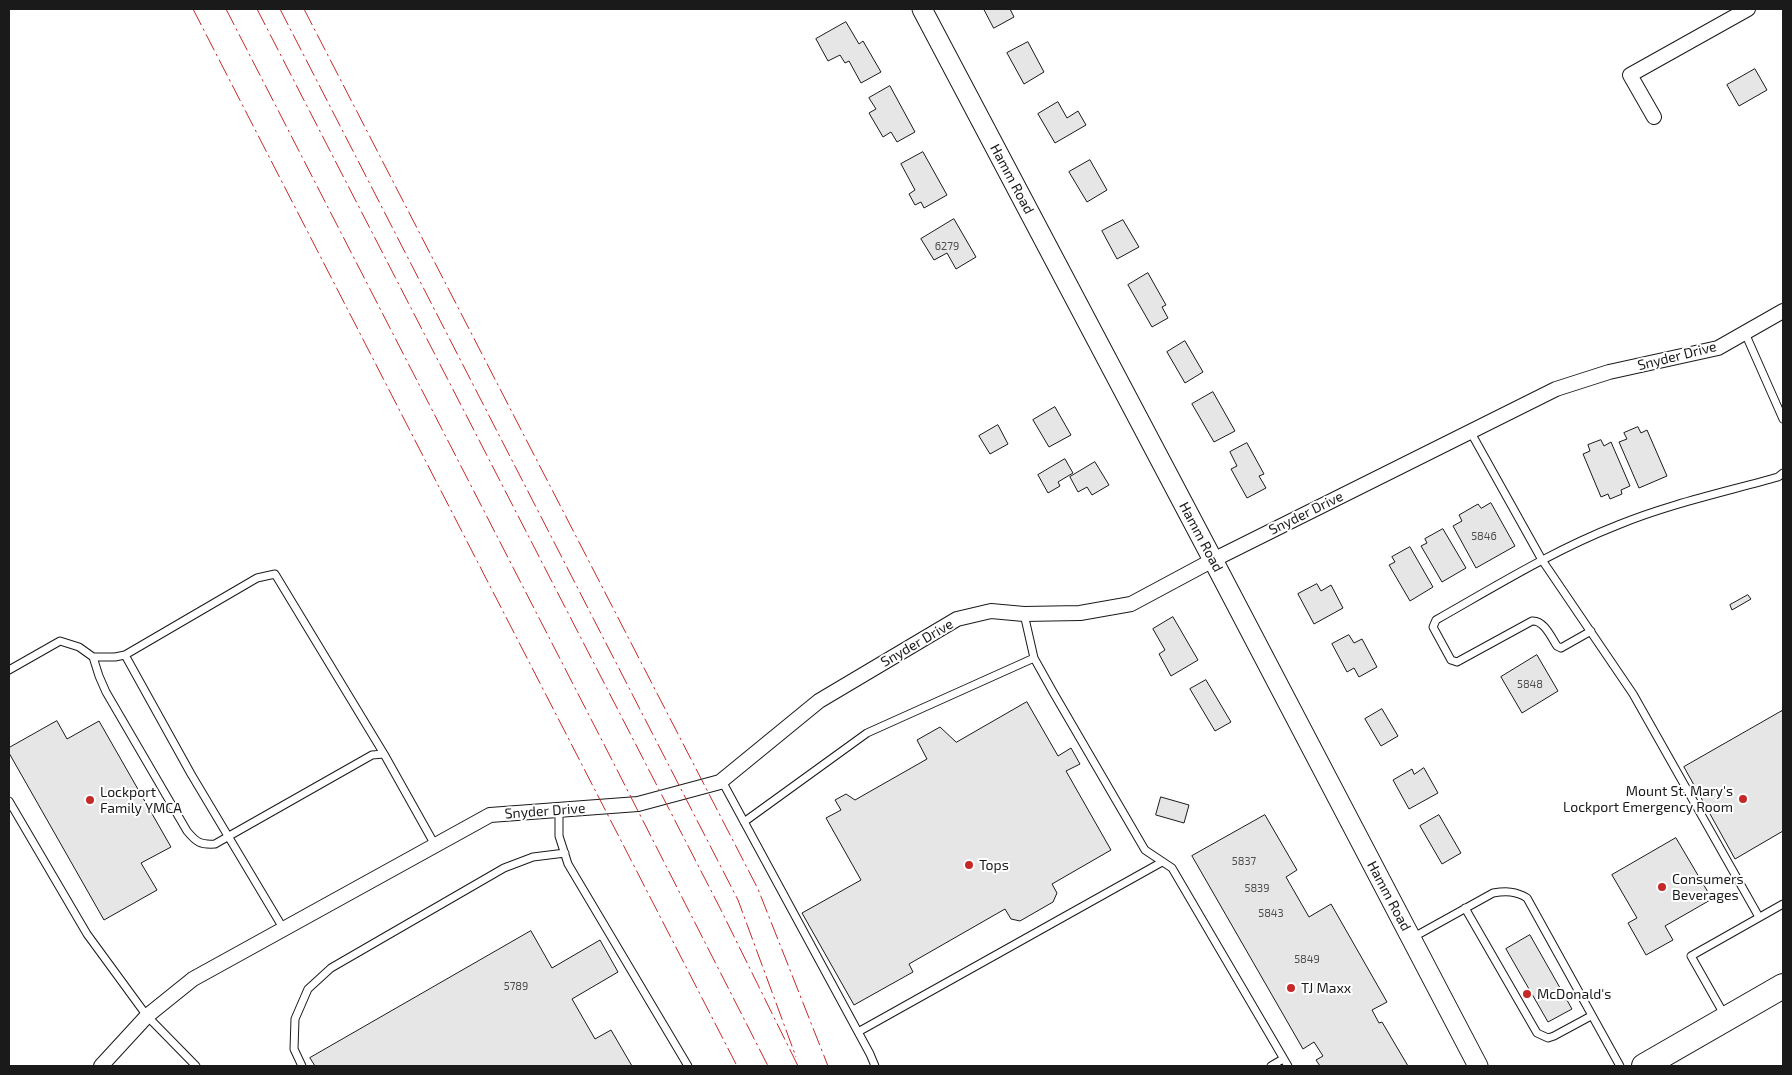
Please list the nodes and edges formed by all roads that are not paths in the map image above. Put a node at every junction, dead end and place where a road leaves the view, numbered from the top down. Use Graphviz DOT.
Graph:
graph roads {
  1 [pos="922,9"];
  2 [pos="1748,9"];
  3 [pos="1654,117"];
  4 [pos="1783,311"];
  5 [pos="1744,333"];
  6 [pos="1783,419"];
  7 [pos="1470,431"];
  8 [pos="1783,473"];
  9 [pos="1213,560"];
  10 [pos="1542,560"];
  11 [pos="1024,614"];
  12 [pos="1591,631"];
  13 [pos="125,655"];
  14 [pos="93,658"];
  15 [pos="1034,658"];
  16 [pos="9,670"];
  17 [pos="384,754"];
  18 [pos="722,781"];
  19 [pos="9,801"];
  20 [pos="560,810"];
  21 [pos="744,822"];
  22 [pos="229,838"];
  23 [pos="435,845"];
  24 [pos="564,854"];
  25 [pos="1162,862"];
  26 [pos="1783,904"];
  27 [pos="1465,908"];
  28 [pos="1759,917"];
  29 [pos="284,928"];
  30 [pos="1411,938"];
  31 [pos="1783,986"];
  32 [pos="147,1016"];
  33 [pos="1591,1016"];
  34 [pos="1727,1019"];
  35 [pos="858,1032"];
  36 [pos="1283,1059"];
  37 [pos="101,1066"];
  38 [pos="196,1066"];
  39 [pos="302,1066"];
  40 [pos="688,1066"];
  41 [pos="875,1066"];
  42 [pos="1271,1066"];
  43 [pos="1288,1066"];
  44 [pos="1478,1066"];
  45 [pos="1620,1066"];
  46 [pos="1644,1066"];
  1 -- 9 [label="street, Hamm Road"];
  2 -- 3 [label="street"];
  4 -- 5 [label="street, Snyder Drive"];
  5 -- 6 [label="lane"];
  5 -- 7 [label="street, Snyder Drive"];
  7 -- 9 [label="street, Snyder Drive"];
  7 -- 10 [label="lane"];
  8 -- 10 [label="lane"];
  9 -- 11 [label="street, Snyder Drive"];
  9 -- 30 [label="street, Hamm Road"];
  10 -- 12 [label="lane"];
  10 -- 12 [label="lane"];
  11 -- 15 [label="lane"];
  11 -- 18 [label="street, Snyder Drive"];
  12 -- 28 [label="lane"];
  13 -- 14 [label="lane"];
  13 -- 17 [label="lane"];
  13 -- 22 [label="lane"];
  14 -- 16 [label="lane"];
  14 -- 22 [label="lane"];
  15 -- 21 [label="lane"];
  15 -- 25 [label="lane"];
  17 -- 22 [label="lane"];
  17 -- 23 [label="lane"];
  18 -- 20 [label="street, Snyder Drive"];
  18 -- 21 [label="lane"];
  19 -- 32 [label="lane"];
  20 -- 23 [label="street, Snyder Drive"];
  20 -- 24 [label="lane"];
  21 -- 35 [label="lane"];
  22 -- 29 [label="lane"];
  23 -- 29 [label="street, Snyder Drive"];
  24 -- 39 [label="lane"];
  24 -- 40 [label="lane"];
  25 -- 35 [label="lane"];
  25 -- 36 [label="lane"];
  26 -- 28 [label="lane"];
  27 -- 30 [label="lane"];
  27 -- 33 [label="lane"];
  27 -- 33 [label="lane"];
  28 -- 34 [label="lane"];
  29 -- 32 [label="street, Snyder Drive"];
  30 -- 44 [label="street, Hamm Road"];
  31 -- 34 [label="highway"];
  32 -- 37 [label="street, Snyder Drive"];
  32 -- 38 [label="lane"];
  33 -- 45 [label="lane"];
  34 -- 46 [label="highway"];
  35 -- 41 [label="lane"];
  36 -- 42 [label="lane"];
  36 -- 43 [label="lane"];
}
